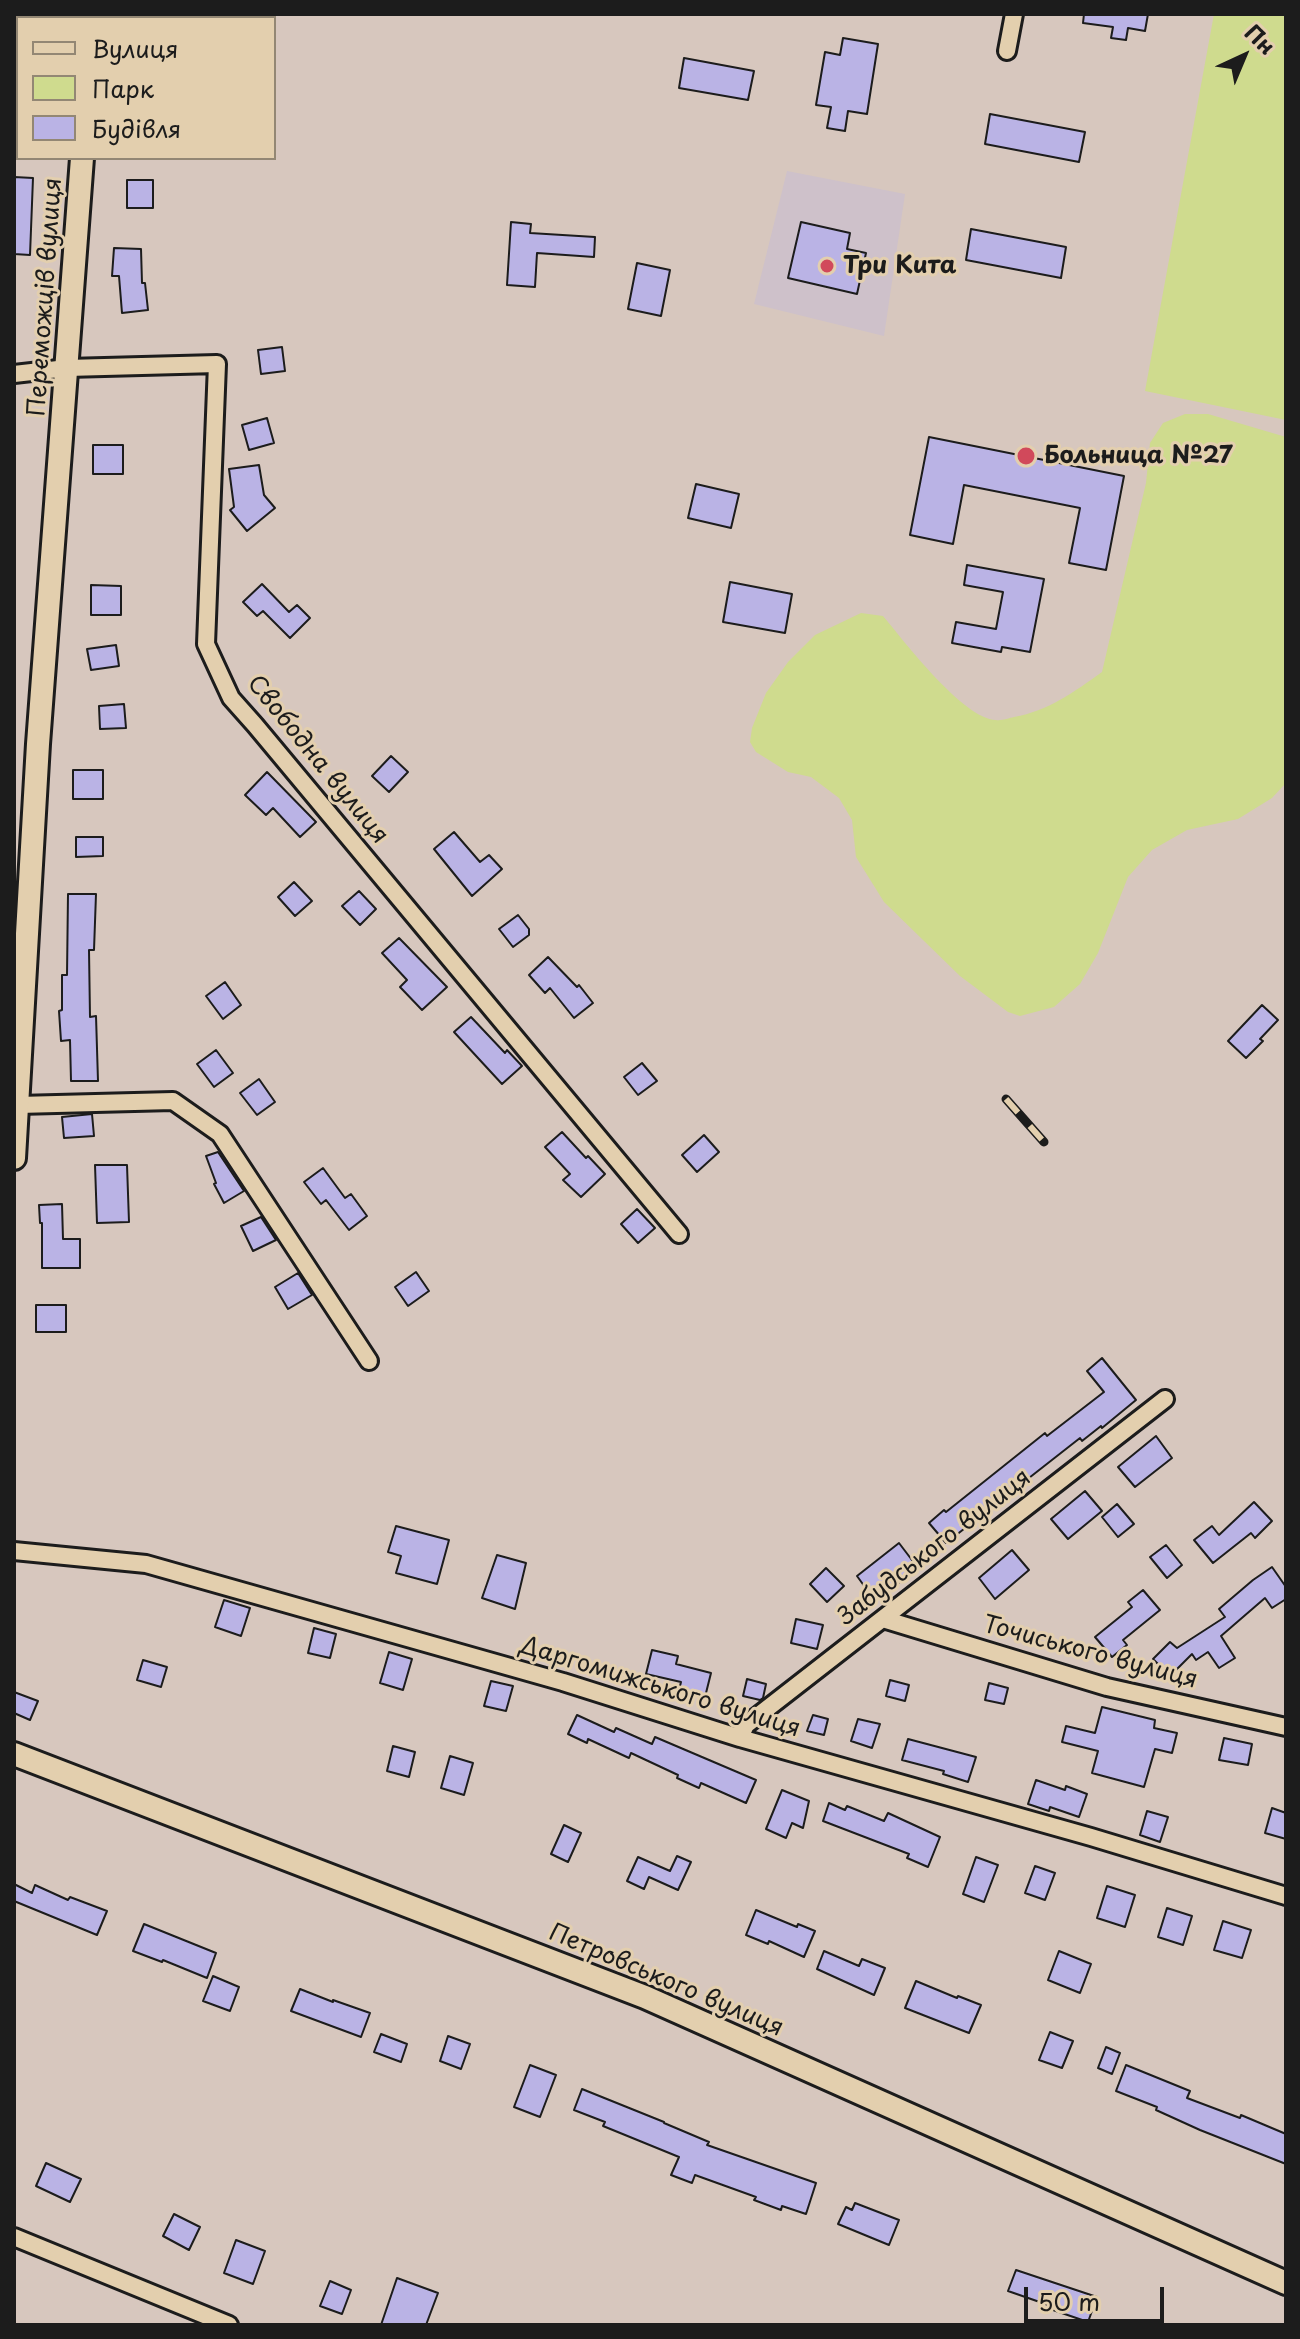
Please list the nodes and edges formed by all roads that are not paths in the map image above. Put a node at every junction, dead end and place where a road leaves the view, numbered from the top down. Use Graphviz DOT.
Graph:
graph roads {
  1 [pos="1014,14"];
  2 [pos="1007,51"];
  3 [pos="82,160"];
  4 [pos="67,368"];
  5 [pos="14,374"];
  6 [pos="18,1105"];
  7 [pos="14,1158"];
  8 [pos="679,1234"];
  9 [pos="369,1361"];
  10 [pos="1165,1399"];
  11 [pos="14,1551"];
  12 [pos="883,1619"];
  13 [pos="1286,1727"];
  14 [pos="740,1738"];
  15 [pos="14,1754"];
  16 [pos="1286,1896"];
  17 [pos="14,2237"];
  18 [pos="1286,2283"];
  19 [pos="229,2325"];
  1 -- 2 [label="street"];
  3 -- 4 [label="main road, Переможців вулиця"];
  4 -- 5 [label="street, Свободна вулиця"];
  4 -- 6 [label="main road, Переможців вулиця"];
  4 -- 8 [label="street, Свободна вулиця"];
  6 -- 7 [label="main road, Переможців вулиця"];
  6 -- 9 [label="street"];
  10 -- 12 [label="street, Забудського вулиця"];
  11 -- 14 [label="street, Даргомижського вулиця"];
  12 -- 13 [label="street, Точиського вулиця"];
  12 -- 14 [label="street, Забудського вулиця"];
  14 -- 16 [label="street, Даргомижського вулиця"];
  15 -- 18 [label="main road, Петровського вулиця"];
  17 -- 19 [label="street"];
}
